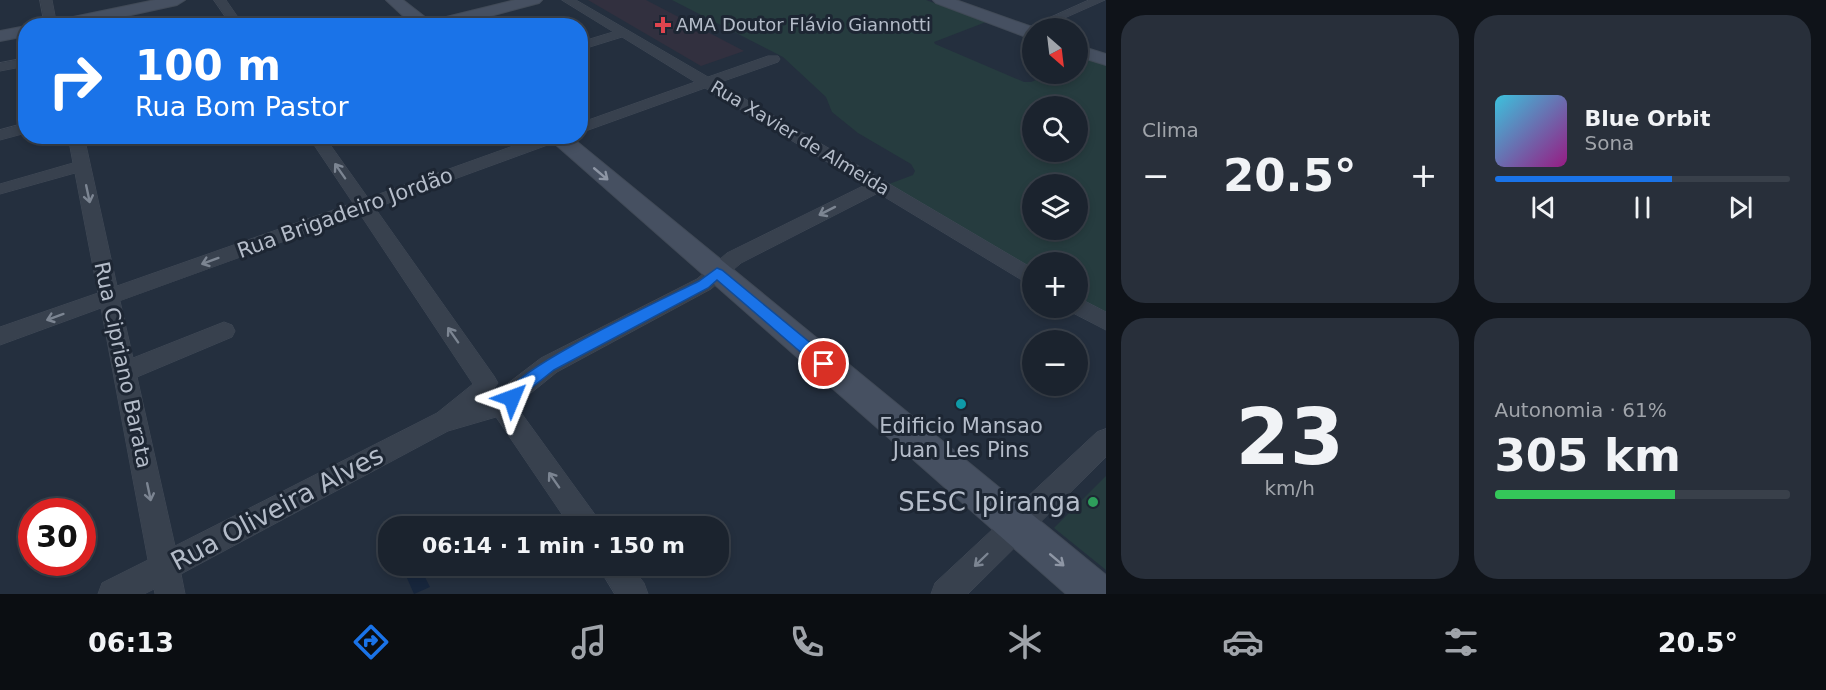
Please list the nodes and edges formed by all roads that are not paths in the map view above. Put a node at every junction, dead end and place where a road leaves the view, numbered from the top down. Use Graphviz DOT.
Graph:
graph roads {
  1 [pos="46,0"];
  2 [pos="177,0"];
  3 [pos="220,0"];
  4 [pos="394,0"];
  5 [pos="534,0"];
  6 [pos="568,0"];
  7 [pos="941,0"];
  8 [pos="963,0"];
  9 [pos="1099,0"];
  10 [pos="50,18"];
  11 [pos="90,18"];
  12 [pos="232,18"];
  13 [pos="415,18"];
  14 [pos="463,18"];
  15 [pos="1060,18"];
  16 [pos="1022,25"];
  17 [pos="1022,26"];
  18 [pos="18,33"];
  19 [pos="623,33"];
  20 [pos="0,36"];
  21 [pos="588,44"];
  22 [pos="1088,45"];
  23 [pos="1106,51"];
  24 [pos="1088,54"];
  25 [pos="773,59"];
  26 [pos="1106,60"];
  27 [pos="18,64"];
  28 [pos="0,67"];
  29 [pos="708,83"];
  30 [pos="588,125"];
  31 [pos="18,130"];
  32 [pos="0,135"];
  33 [pos="78,144"];
  34 [pos="321,144"];
  35 [pos="537,144"];
  36 [pos="565,144"];
  37 [pos="82,166"];
  38 [pos="880,184"];
  39 [pos="0,189"];
  40 [pos="367,211"];
  41 [pos="1022,271"];
  42 [pos="717,273"];
  43 [pos="111,304"];
  44 [pos="1088,311"];
  45 [pos="1106,322"];
  46 [pos="224,331"];
  47 [pos="0,336"];
  48 [pos="124,372"];
  49 [pos="495,394"];
  50 [pos="1106,440"];
  51 [pos="579,516"];
  52 [pos="1017,526"];
  53 [pos="164,567"];
  54 [pos="620,576"];
  55 [pos="113,594"];
  56 [pos="170,594"];
  57 [pos="633,594"];
  58 [pos="946,594"];
  59 [pos="1097,594"];
  1 -- 10 [label="street"];
  2 -- 11 [label="main road"];
  3 -- 12 [label="street"];
  4 -- 13 [label="main road"];
  5 -- 14 [label="main road"];
  6 -- 19 [label="street, Rua Xavier de Almeida"];
  7 -- 17 [label="main road"];
  8 -- 16 [label="main road"];
  9 -- 15 [label="street"];
  18 -- 20 [label="main road"];
  19 -- 21 [label="street"];
  19 -- 29 [label="street, Rua Xavier de Almeida"];
  22 -- 23 [label="main road"];
  24 -- 26 [label="main road"];
  25 -- 29 [label="street"];
  27 -- 28 [label="street"];
  29 -- 30 [label="street"];
  29 -- 38 [label="street, Rua Xavier de Almeida"];
  31 -- 32 [label="street"];
  33 -- 37 [label="street, Rua Cipriano Barata"];
  40 -- 34 [label="street, one-way"];
  35 -- 40 [label="street, Rua Brigadeiro Jordão"];
  36 -- 42 [label="main road, one-way"];
  37 -- 39 [label="street"];
  37 -- 43 [label="street, Rua Cipriano Barata, one-way"];
  38 -- 41 [label="street, Rua Xavier de Almeida"];
  38 -- 42 [label="street, Rua Oliveira Alves, one-way"];
  40 -- 43 [label="street, Rua Brigadeiro Jordão, one-way"];
  49 -- 40 [label="street, one-way"];
  42 -- 49 [label="street, Rua Oliveira Alves"];
  42 -- 52 [label="main road"];
  43 -- 47 [label="street, one-way"];
  43 -- 48 [label="street, Rua Cipriano Barata"];
  44 -- 45 [label="street"];
  46 -- 48 [label="street"];
  48 -- 53 [label="street, Rua Cipriano Barata, one-way"];
  51 -- 49 [label="street, one-way"];
  49 -- 53 [label="street, Rua Oliveira Alves"];
  50 -- 52 [label="street"];
  52 -- 58 [label="street, one-way"];
  52 -- 59 [label="main road, one-way"];
  53 -- 55 [label="street, Rua Oliveira Alves"];
  53 -- 56 [label="street, Rua Cipriano Barata"];
  54 -- 57 [label="street"];
}
